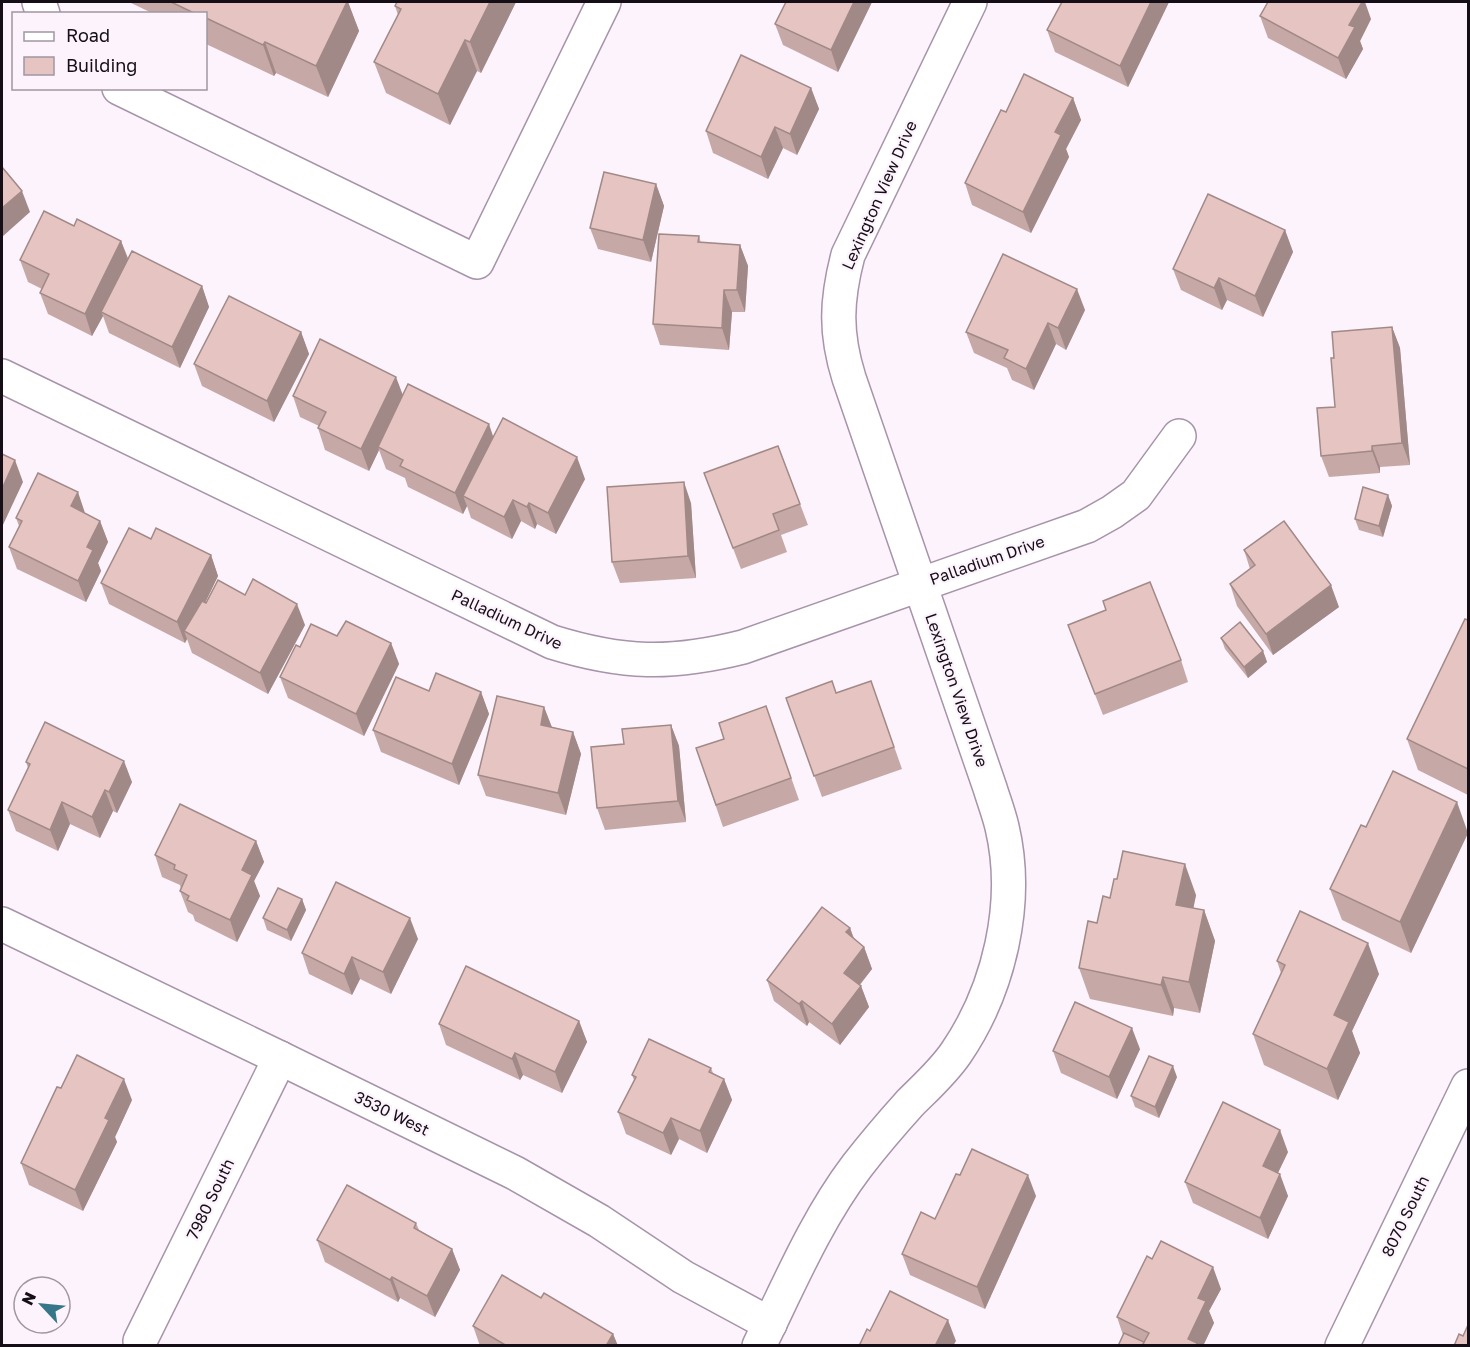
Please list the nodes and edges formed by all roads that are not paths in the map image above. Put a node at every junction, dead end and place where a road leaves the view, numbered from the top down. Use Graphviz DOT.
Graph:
graph roads {
  1 [pos="604,2"];
  2 [pos="970,2"];
  3 [pos="123,90"];
  4 [pos="2,376"];
  5 [pos="1179,436"];
  6 [pos="920,583"];
  7 [pos="2,924"];
  8 [pos="280,1058"];
  9 [pos="1468,1086"];
  10 [pos="765,1335"];
  11 [pos="140,1341"];
  12 [pos="1342,1346"];
  1 -- 3 [label="street"];
  2 -- 6 [label="street, Lexington View Drive"];
  4 -- 6 [label="street, Palladium Drive"];
  5 -- 6 [label="street, Palladium Drive"];
  6 -- 10 [label="street, Lexington View Drive"];
  7 -- 8 [label="street, 3530 West"];
  8 -- 10 [label="street, 3530 West"];
  8 -- 11 [label="street, 7980 South"];
  9 -- 12 [label="street, 8070 South"];
}
